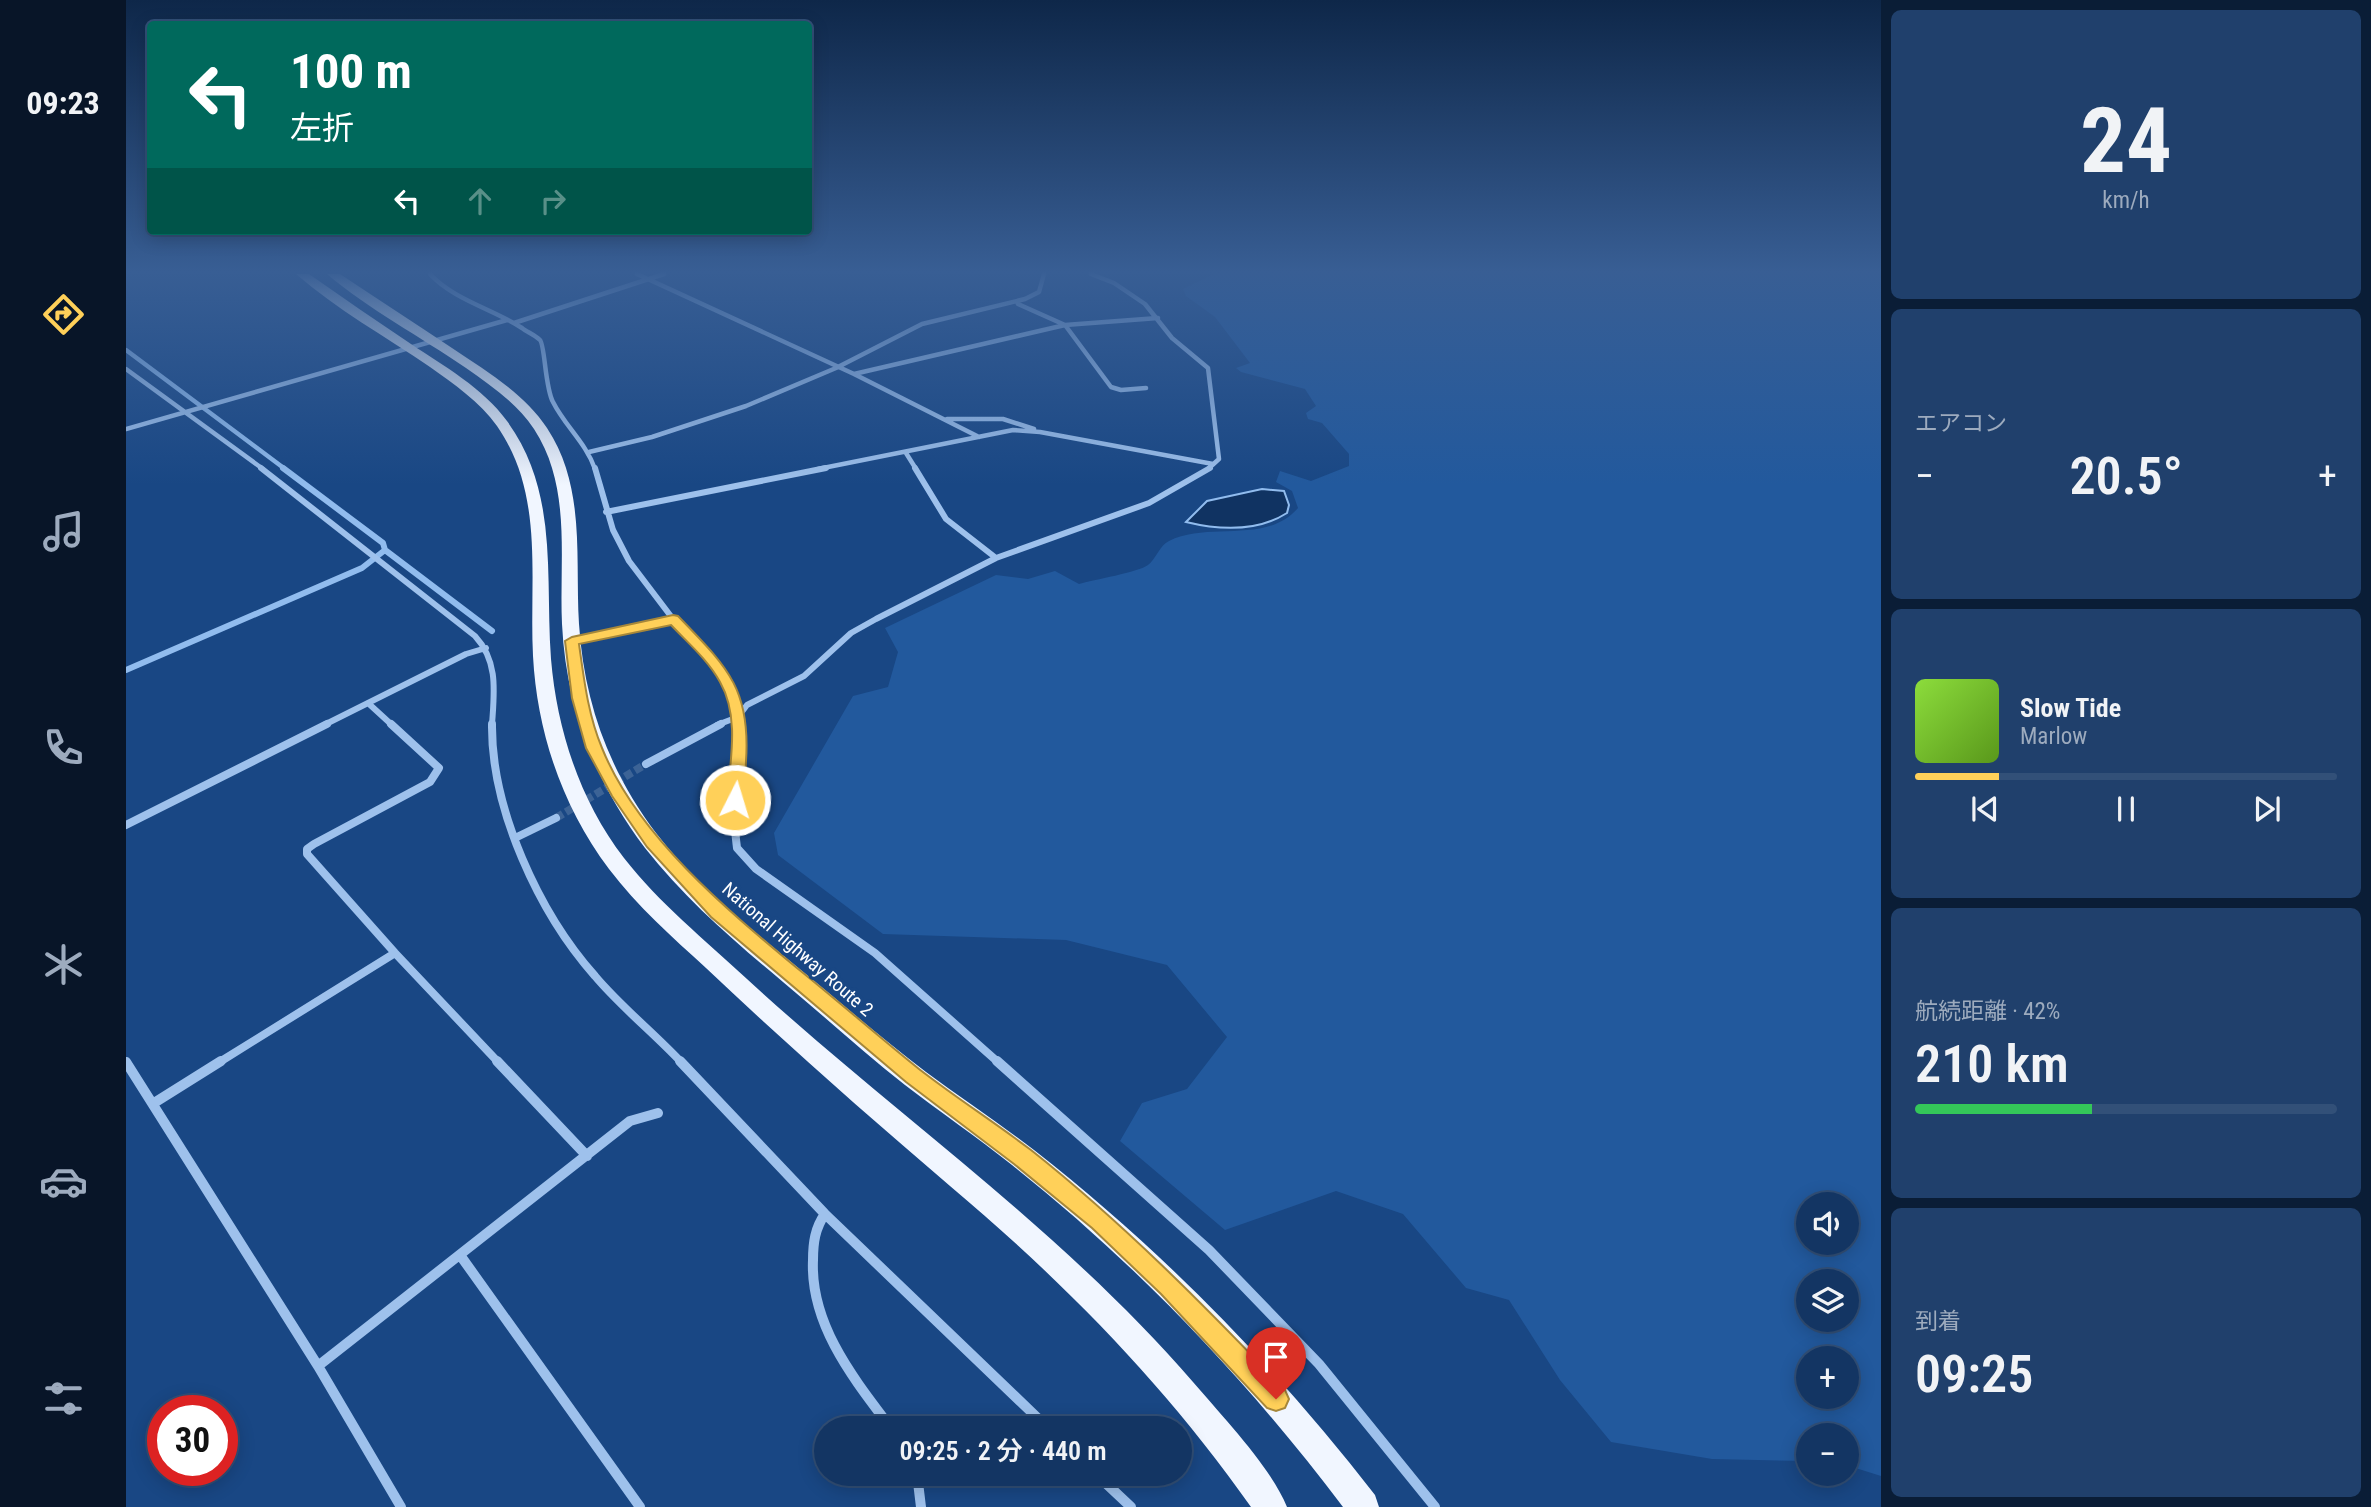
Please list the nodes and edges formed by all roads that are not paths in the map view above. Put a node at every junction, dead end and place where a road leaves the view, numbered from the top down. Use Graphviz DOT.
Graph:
graph roads {
  1 [pos="404,344"];
  2 [pos="422,344"];
  3 [pos="438,344"];
  4 [pos="542,344"];
  5 [pos="789,344"];
  6 [pos="883,344"];
  7 [pos="981,344"];
  8 [pos="1079,344"];
  9 [pos="1181,344"];
  10 [pos="408,347"];
  11 [pos="838,367"];
  12 [pos="126,369"];
  13 [pos="853,374"];
  14 [pos="1146,388"];
  15 [pos="183,412"];
  16 [pos="946,419"];
  17 [pos="126,429"];
  18 [pos="1037,430"];
  19 [pos="979,437"];
  20 [pos="589,452"];
  21 [pos="906,453"];
  22 [pos="1213,464"];
  23 [pos="607,512"];
  24 [pos="996,558"];
  25 [pos="673,619"];
  26 [pos="572,641"];
  27 [pos="486,648"];
  28 [pos="368,703"];
  29 [pos="738,717"];
  30 [pos="646,764"];
  31 [pos="555,818"];
  32 [pos="126,825"];
  33 [pos="515,838"];
  34 [pos="395,953"];
  35 [pos="126,1062"];
  36 [pos="154,1104"];
  37 [pos="658,1113"];
  38 [pos="587,1156"];
  39 [pos="825,1214"];
  40 [pos="460,1255"];
  41 [pos="318,1366"];
  42 [pos="882,1416"];
  43 [pos="1035,1416"];
  44 [pos="918,1486"];
  45 [pos="1109,1486"];
  46 [pos="401,1507"];
  47 [pos="640,1507"];
  48 [pos="921,1507"];
  49 [pos="1131,1507"];
  50 [pos="1271,1507"];
  51 [pos="1363,1507"];
  52 [pos="1435,1507"];
  1 -- 10 [label="highway"];
  2 -- 10 [label="street"];
  3 -- 26 [label="highway, National Highway Route 2"];
  4 -- 20 [label="street"];
  5 -- 11 [label="street"];
  6 -- 11 [label="street"];
  7 -- 13 [label="street"];
  8 -- 14 [label="street"];
  9 -- 22 [label="street"];
  10 -- 15 [label="street"];
  10 -- 50 [label="highway"];
  11 -- 13 [label="street"];
  11 -- 20 [label="street"];
  12 -- 15 [label="street"];
  13 -- 16 [label="street"];
  15 -- 17 [label="street"];
  15 -- 27 [label="street"];
  16 -- 18 [label="street"];
  16 -- 19 [label="street"];
  18 -- 19 [label="street"];
  18 -- 22 [label="street"];
  19 -- 21 [label="street"];
  20 -- 23 [label="street"];
  21 -- 23 [label="street"];
  21 -- 24 [label="street"];
  22 -- 24 [label="street"];
  23 -- 25 [label="street"];
  24 -- 29 [label="street"];
  25 -- 26 [label="street"];
  25 -- 29 [label="street"];
  26 -- 51 [label="highway, National Highway Route 2"];
  27 -- 28 [label="street"];
  27 -- 33 [label="street"];
  28 -- 32 [label="street"];
  28 -- 34 [label="street"];
  29 -- 30 [label="street"];
  29 -- 52 [label="street"];
  31 -- 33 [label="street"];
  33 -- 39 [label="street"];
  34 -- 36 [label="street"];
  34 -- 38 [label="street"];
  35 -- 36 [label="street"];
  36 -- 41 [label="street"];
  37 -- 38 [label="street"];
  38 -- 40 [label="street"];
  39 -- 42 [label="street"];
  39 -- 43 [label="street"];
  40 -- 41 [label="street"];
  40 -- 47 [label="street"];
  41 -- 46 [label="street"];
  44 -- 48 [label="street"];
  45 -- 49 [label="street"];
}
